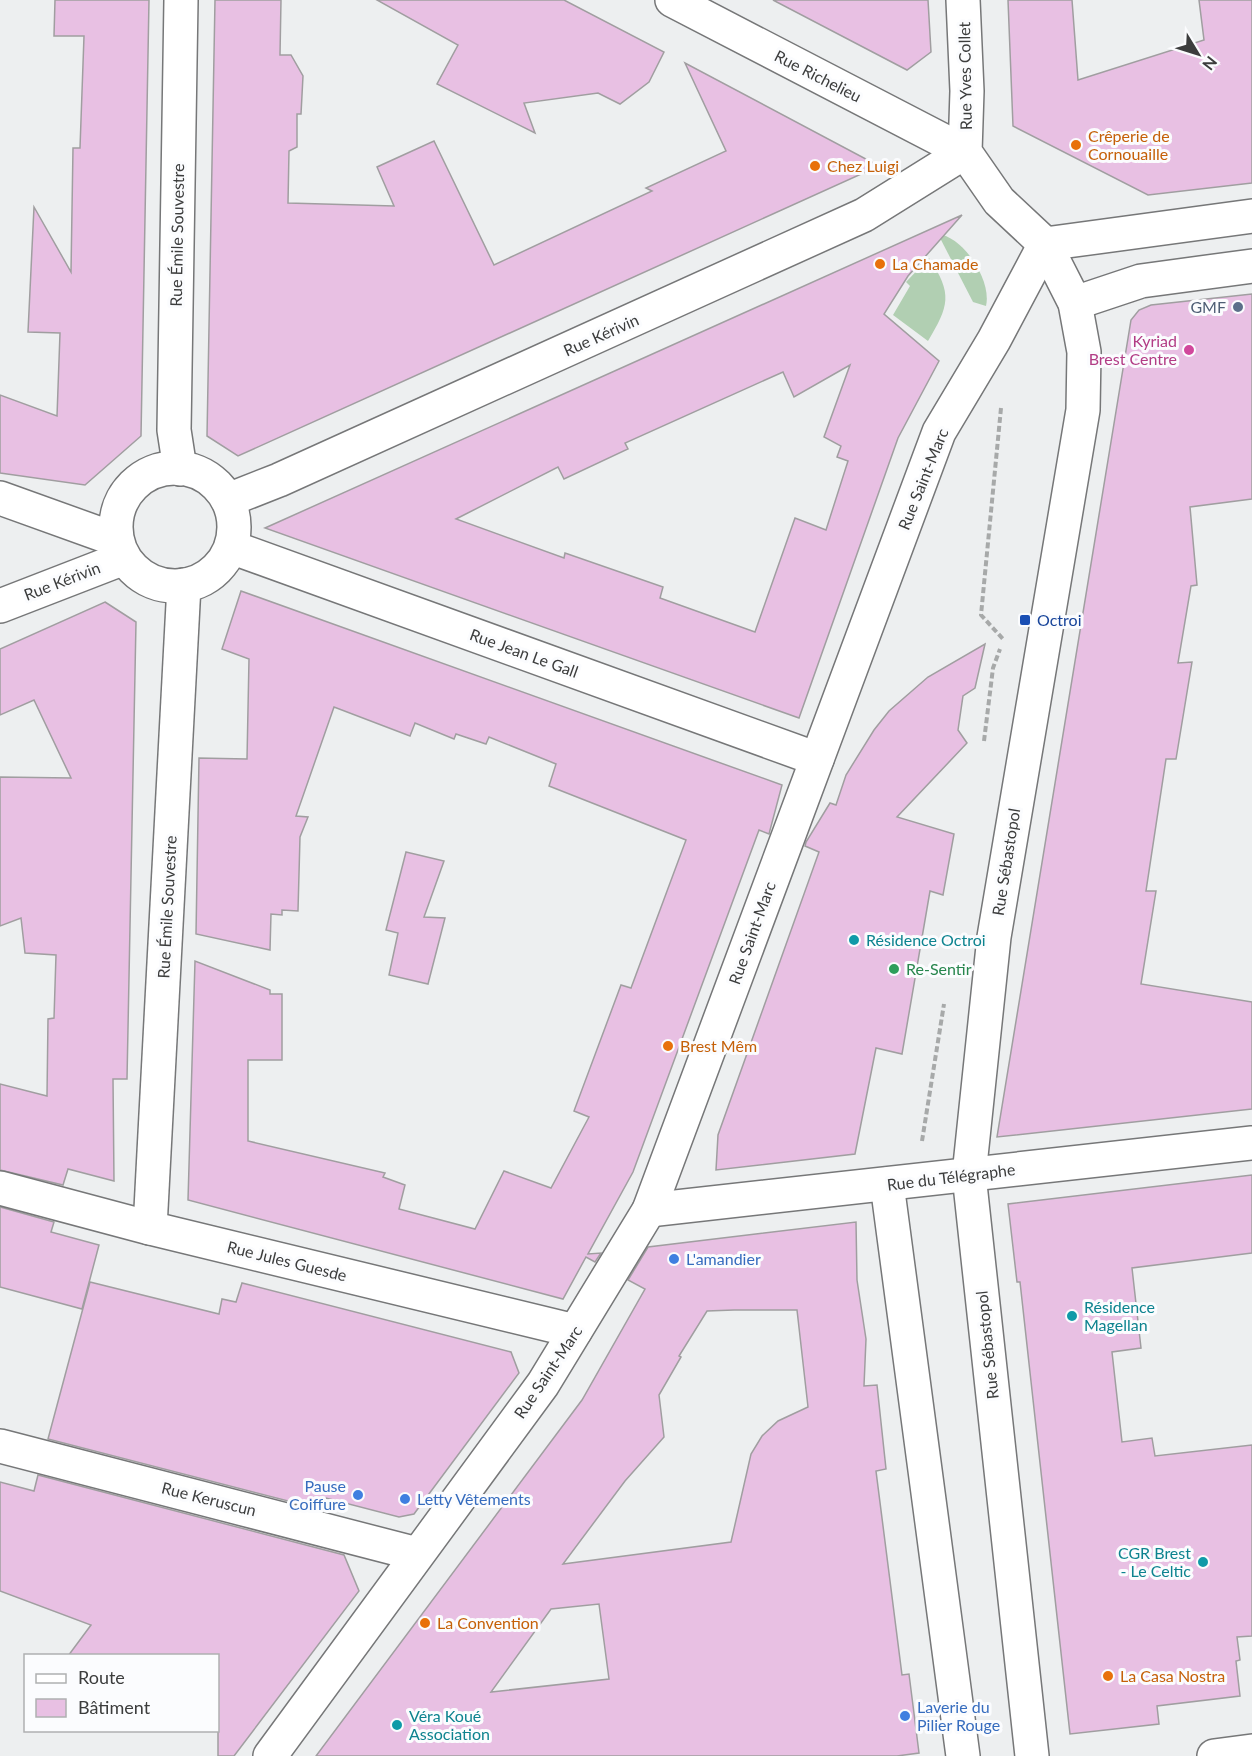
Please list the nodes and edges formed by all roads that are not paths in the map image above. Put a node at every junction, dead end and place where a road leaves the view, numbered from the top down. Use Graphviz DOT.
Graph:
graph roads {
  1 [pos="181,0"];
  2 [pos="672,0"];
  3 [pos="963,0"];
  4 [pos="965,152"];
  5 [pos="1252,216"];
  6 [pos="1045,244"];
  7 [pos="1252,266"];
  8 [pos="1075,303"];
  9 [pos="180,469"];
  10 [pos="0,498"];
  11 [pos="228,500"];
  12 [pos="231,547"];
  13 [pos="121,549"];
  14 [pos="184,585"];
  15 [pos="0,606"];
  16 [pos="817,759"];
  17 [pos="1252,1143"];
  18 [pos="969,1175"];
  19 [pos="887,1184"];
  20 [pos="0,1188"];
  21 [pos="649,1210"];
  22 [pos="150,1228"];
  23 [pos="576,1331"];
  24 [pos="0,1446"];
  25 [pos="417,1554"];
  26 [pos="1252,1751"];
  27 [pos="270,1756"];
  28 [pos="963,1756"];
  29 [pos="1032,1756"];
  30 [pos="1214,1756"];
  1 -- 9 [label="street, Rue Émile Souvestre"];
  2 -- 4 [label="street, Rue Richelieu"];
  3 -- 4 [label="street, Rue Yves Collet"];
  4 -- 6 [label="street, Rue Sébastopol"];
  4 -- 11 [label="street, Rue Kérivin"];
  5 -- 6 [label="street"];
  6 -- 8 [label="street, Rue Sébastopol"];
  6 -- 16 [label="street, Rue Saint-Marc"];
  7 -- 8 [label="street"];
  8 -- 18 [label="street, Rue Sébastopol"];
  9 -- 11 [label="street"];
  9 -- 13 [label="street"];
  10 -- 13 [label="street"];
  11 -- 12 [label="street"];
  12 -- 14 [label="street"];
  12 -- 16 [label="street, Rue Jean Le Gall"];
  13 -- 14 [label="street"];
  13 -- 15 [label="street, Rue Kérivin"];
  14 -- 22 [label="street, Rue Émile Souvestre"];
  16 -- 21 [label="street, Rue Saint-Marc"];
  17 -- 18 [label="street, Rue du Télégraphe"];
  18 -- 19 [label="street, Rue du Télégraphe"];
  18 -- 29 [label="street, Rue Sébastopol"];
  19 -- 21 [label="street, Rue du Télégraphe"];
  19 -- 28 [label="street"];
  20 -- 22 [label="street, Rue Jules Guesde"];
  21 -- 23 [label="street, Rue Saint-Marc"];
  22 -- 23 [label="street, Rue Jules Guesde"];
  23 -- 25 [label="street, Rue Saint-Marc"];
  24 -- 25 [label="street, Rue Keruscun"];
  25 -- 27 [label="street, Rue Saint-Marc"];
  26 -- 30 [label="street"];
}
